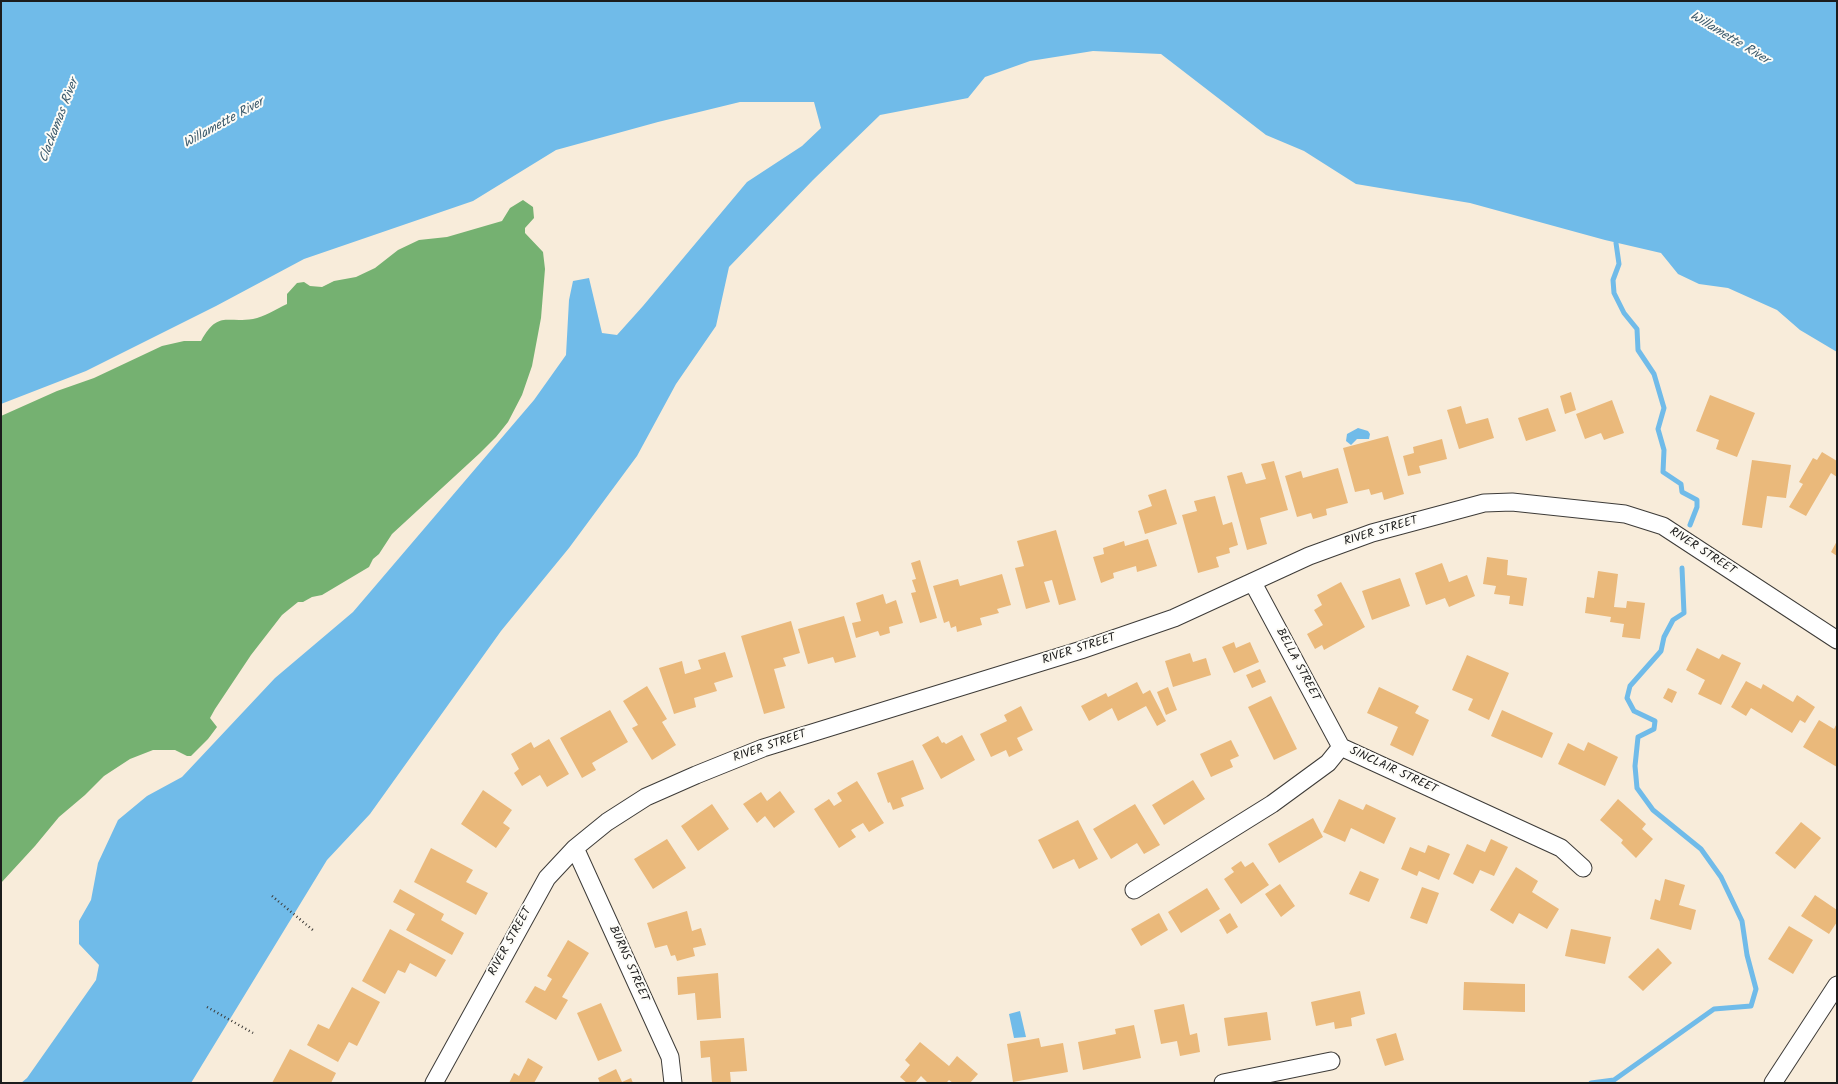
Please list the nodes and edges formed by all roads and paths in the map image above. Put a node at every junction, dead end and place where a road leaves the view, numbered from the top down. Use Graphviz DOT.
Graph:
graph roads {
  1 [pos="1253,583"];
  2 [pos="1837,640"];
  3 [pos="1341,747"];
  4 [pos="576,848"];
  5 [pos="1583,868"];
  6 [pos="1134,890"];
  7 [pos="272,896"];
  8 [pos="314,931"];
  9 [pos="1837,985"];
  10 [pos="207,1007"];
  11 [pos="253,1033"];
  12 [pos="1330,1061"];
  13 [pos="434,1083"];
  14 [pos="673,1083"];
  15 [pos="1223,1083"];
  16 [pos="1773,1083"];
  1 -- 2 [label="street, RIVER STREET"];
  1 -- 3 [label="street, BELLA STREET"];
  1 -- 4 [label="street, RIVER STREET"];
  3 -- 5 [label="street, SINCLAIR STREET"];
  3 -- 6 [label="street, SINCLAIR STREET"];
  4 -- 13 [label="street, RIVER STREET"];
  4 -- 14 [label="street, BURNS STREET"];
  7 -- 8 [label="path"];
  9 -- 16 [label="street"];
  10 -- 11 [label="path"];
  12 -- 15 [label="street"];
}
